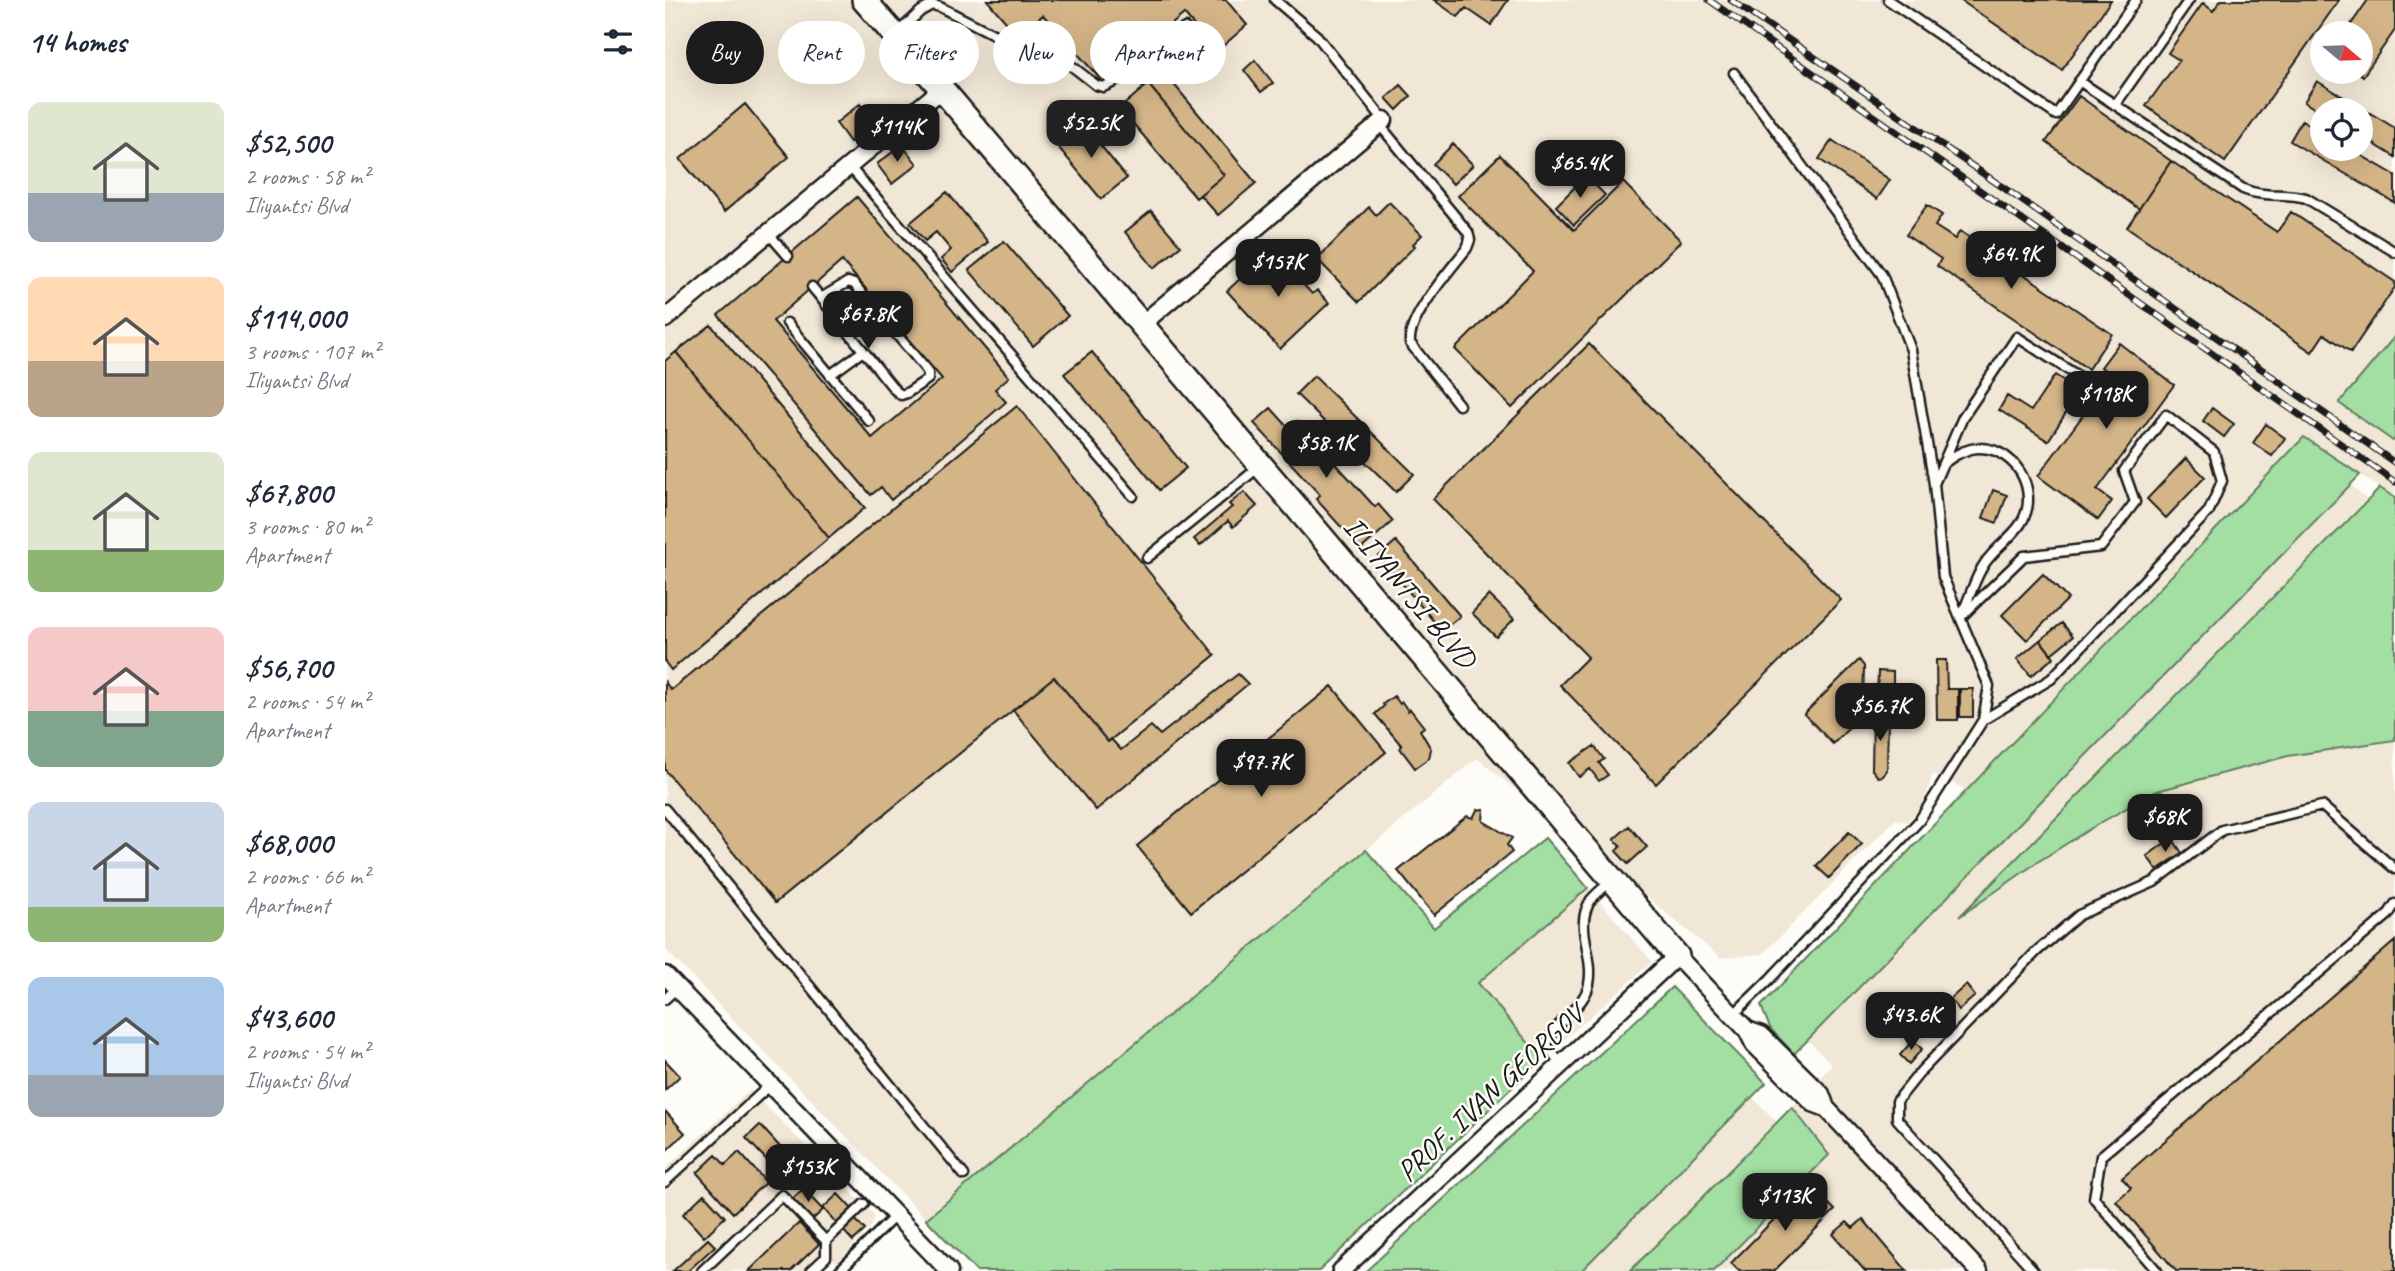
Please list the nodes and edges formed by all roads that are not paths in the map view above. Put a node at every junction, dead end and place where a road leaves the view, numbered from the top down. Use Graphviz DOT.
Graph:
graph roads {
  1 [pos="864,0"];
  2 [pos="1275,0"];
  3 [pos="1888,0"];
  4 [pos="2136,0"];
  5 [pos="2189,0"];
  6 [pos="883,21"];
  7 [pos="910,21"];
  8 [pos="968,21"];
  9 [pos="979,27"];
  10 [pos="1734,73"];
  11 [pos="1090,80"];
  12 [pos="2079,81"];
  13 [pos="938,84"];
  14 [pos="942,89"];
  15 [pos="2115,105"];
  16 [pos="1381,122"];
  17 [pos="849,166"];
  18 [pos="768,233"];
  19 [pos="2395,252"];
  20 [pos="788,256"];
  21 [pos="812,287"];
  22 [pos="821,298"];
  23 [pos="665,318"];
  24 [pos="787,323"];
  25 [pos="1142,324"];
  26 [pos="863,351"];
  27 [pos="830,375"];
  28 [pos="2078,376"];
  29 [pos="1459,405"];
  30 [pos="869,421"];
  31 [pos="1943,464"];
  32 [pos="1261,465"];
  33 [pos="1934,484"];
  34 [pos="1133,496"];
  35 [pos="1147,558"];
  36 [pos="1961,617"];
  37 [pos="1983,720"];
  38 [pos="665,809"];
  39 [pos="2395,869"];
  40 [pos="1612,880"];
  41 [pos="2395,904"];
  42 [pos="1677,956"];
  43 [pos="665,975"];
  44 [pos="677,988"];
  45 [pos="665,999"];
  46 [pos="1733,1015"];
  47 [pos="1561,1065"];
  48 [pos="771,1085"];
  49 [pos="964,1175"];
  50 [pos="665,1182"];
  51 [pos="864,1204"];
  52 [pos="895,1215"];
  53 [pos="827,1241"];
  54 [pos="702,1271"];
  55 [pos="811,1271"];
  56 [pos="839,1271"];
  57 [pos="949,1271"];
  58 [pos="1341,1271"];
  59 [pos="1979,1271"];
  60 [pos="2034,1271"];
  61 [pos="2157,1271"];
  1 -- 6 [label="street, ILIYANTSI BLVD"];
  2 -- 16 [label="lane"];
  3 -- 12 [label="lane"];
  4 -- 12 [label="lane"];
  5 -- 15 [label="lane"];
  7 -- 8 [label="lane"];
  9 -- 11 [label="lane"];
  10 -- 33 [label="lane"];
  12 -- 15 [label="lane"];
  13 -- 14 [label="street, ILIYANTSI BLVD"];
  14 -- 17 [label="street"];
  14 -- 25 [label="street, ILIYANTSI BLVD"];
  15 -- 19 [label="lane"];
  16 -- 25 [label="street"];
  16 -- 29 [label="lane"];
  17 -- 18 [label="street"];
  17 -- 34 [label="lane"];
  18 -- 20 [label="lane"];
  18 -- 23 [label="street"];
  21 -- 22 [label="lane"];
  22 -- 26 [label="lane"];
  22 -- 26 [label="lane"];
  24 -- 27 [label="lane"];
  25 -- 32 [label="street, ILIYANTSI BLVD"];
  26 -- 27 [label="lane"];
  27 -- 30 [label="lane"];
  28 -- 31 [label="lane"];
  31 -- 33 [label="lane"];
  31 -- 36 [label="lane"];
  32 -- 35 [label="lane"];
  32 -- 40 [label="street, ILIYANTSI BLVD"];
  33 -- 36 [label="lane"];
  36 -- 37 [label="lane"];
  36 -- 37 [label="lane"];
  37 -- 46 [label="lane"];
  38 -- 49 [label="lane"];
  39 -- 60 [label="lane"];
  40 -- 42 [label="street, ILIYANTSI BLVD"];
  40 -- 47 [label="lane"];
  41 -- 61 [label="lane"];
  42 -- 46 [label="street, ILIYANTSI BLVD"];
  42 -- 47 [label="street, PROF. IVAN GEORGOV"];
  43 -- 44 [label="street"];
  44 -- 45 [label="lane"];
  44 -- 48 [label="street"];
  46 -- 59 [label="street, ILIYANTSI BLVD"];
  47 -- 58 [label="street, PROF. IVAN GEORGOV"];
  48 -- 50 [label="lane"];
  48 -- 52 [label="street"];
  51 -- 53 [label="lane"];
  52 -- 56 [label="lane"];
  52 -- 57 [label="street"];
  53 -- 54 [label="lane"];
  53 -- 55 [label="lane"];
}
